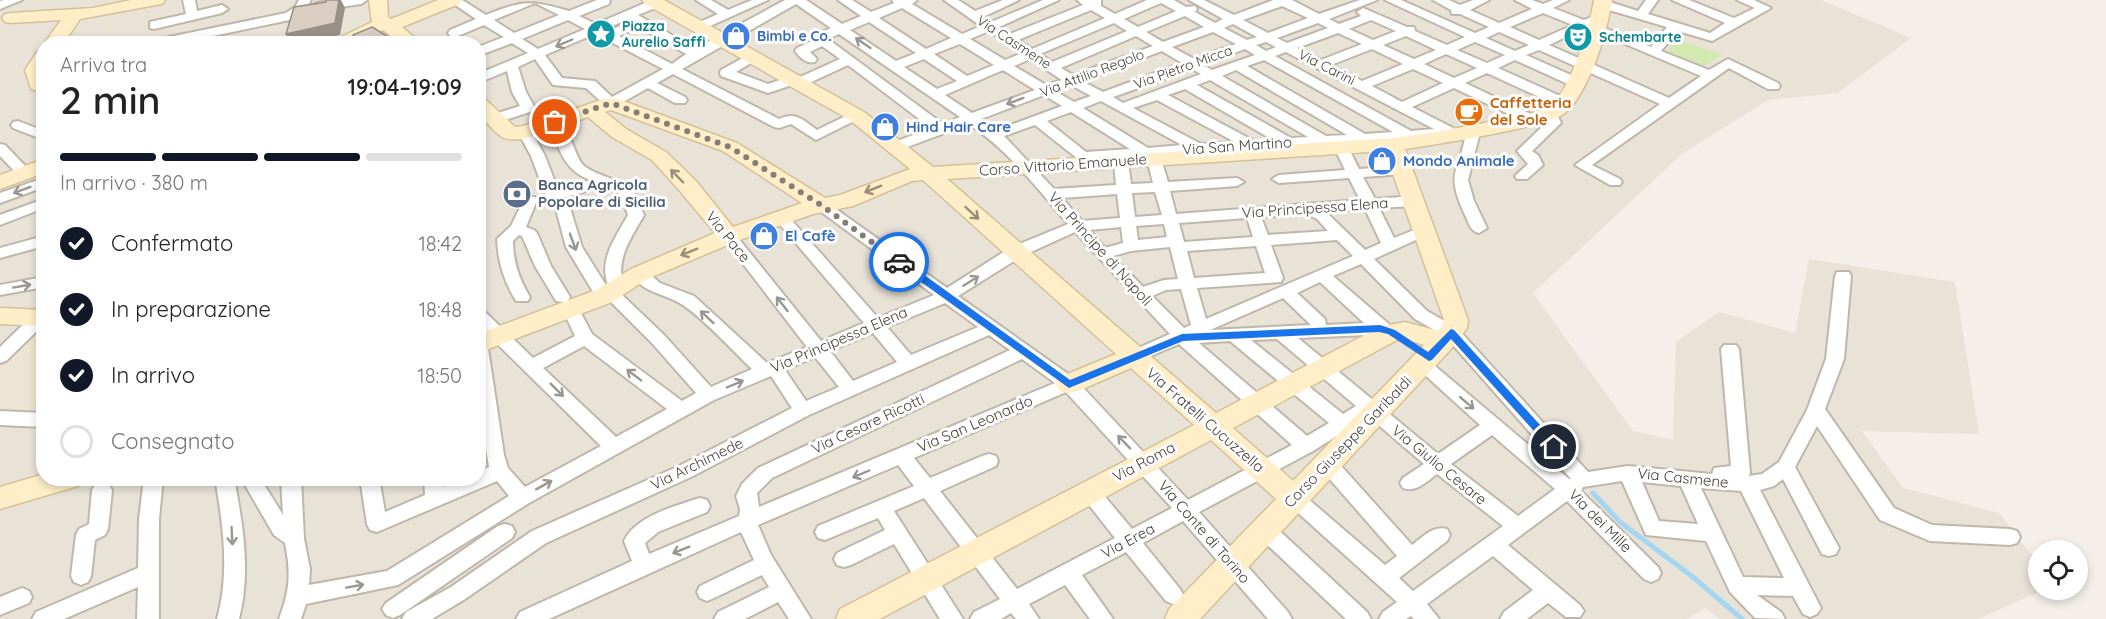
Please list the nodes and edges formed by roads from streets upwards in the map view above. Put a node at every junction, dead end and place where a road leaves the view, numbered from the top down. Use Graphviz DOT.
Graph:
graph roads {
  1 [pos="34,0"];
  2 [pos="42,0"];
  3 [pos="189,0"];
  4 [pos="361,0"];
  5 [pos="378,0"];
  6 [pos="453,0"];
  7 [pos="532,0"];
  8 [pos="539,0"];
  9 [pos="702,0"];
  10 [pos="796,0"];
  11 [pos="844,0"];
  12 [pos="1012,0"];
  13 [pos="1053,0"];
  14 [pos="1157,0"];
  15 [pos="1165,0"];
  16 [pos="1337,0"];
  17 [pos="1371,0"];
  18 [pos="1391,0"];
  19 [pos="1439,0"];
  20 [pos="1483,0"];
  21 [pos="1521,0"];
  22 [pos="1563,0"];
  23 [pos="1652,0"];
  24 [pos="1678,0"];
  25 [pos="1743,0"];
  26 [pos="605,1"];
  27 [pos="653,1"];
  28 [pos="756,1"];
  29 [pos="904,1"];
  30 [pos="1204,1"];
  31 [pos="1282,1"];
  32 [pos="1093,2"];
  33 [pos="302,5"];
  34 [pos="222,7"];
  35 [pos="947,7"];
  36 [pos="1352,7"];
  37 [pos="1460,9"];
  38 [pos="1542,9"];
  39 [pos="1185,12"];
  40 [pos="155,13"];
  41 [pos="6,14"];
  42 [pos="75,14"];
  43 [pos="628,14"];
  44 [pos="728,15"];
  45 [pos="1597,15"];
  46 [pos="192,16"];
  47 [pos="567,16"];
  48 [pos="974,16"];
  49 [pos="1372,16"];
  50 [pos="1641,16"];
  51 [pos="869,17"];
  52 [pos="1114,18"];
  53 [pos="1318,19"];
  54 [pos="486,20"];
  55 [pos="1233,20"];
  56 [pos="1434,20"];
  57 [pos="640,22"];
  58 [pos="1734,22"];
  59 [pos="387,25"];
  60 [pos="242,26"];
  61 [pos="1675,26"];
  62 [pos="699,27"];
  63 [pos="990,27"];
  64 [pos="1214,27"];
  65 [pos="1499,27"];
  66 [pos="594,28"];
  67 [pos="1338,28"];
  68 [pos="841,29"];
  69 [pos="1406,31"];
  70 [pos="1137,32"];
  71 [pos="454,33"];
  72 [pos="59,36"];
  73 [pos="154,36"];
  74 [pos="198,36"];
  75 [pos="241,36"];
  76 [pos="360,36"];
  77 [pos="401,36"];
  78 [pos="611,37"];
  79 [pos="1269,37"];
  80 [pos="1476,37"];
  81 [pos="514,38"];
  82 [pos="722,39"];
  83 [pos="961,39"];
  84 [pos="1009,39"];
  85 [pos="822,40"];
  86 [pos="1373,44"];
  87 [pos="1539,44"];
  88 [pos="1246,45"];
  89 [pos="1162,46"];
  90 [pos="1288,46"];
  91 [pos="486,49"];
  92 [pos="1446,50"];
  93 [pos="1653,52"];
  94 [pos="695,54"];
  95 [pos="925,54"];
  96 [pos="1031,54"];
  97 [pos="1264,55"];
  98 [pos="1516,55"];
  99 [pos="752,57"];
  100 [pos="541,58"];
  101 [pos="812,59"];
  102 [pos="849,60"];
  103 [pos="1582,63"];
  104 [pos="511,64"];
  105 [pos="1193,64"];
  106 [pos="1323,64"];
  107 [pos="1414,64"];
  108 [pos="1003,65"];
  109 [pos="896,66"];
  110 [pos="1237,66"];
  111 [pos="1051,67"];
  112 [pos="674,68"];
  113 [pos="1487,68"];
  114 [pos="726,73"];
  115 [pos="486,75"];
  116 [pos="1211,75"];
  117 [pos="1710,75"];
  118 [pos="1071,80"];
  119 [pos="797,81"];
  120 [pos="966,81"];
  121 [pos="1575,82"];
  122 [pos="648,83"];
  123 [pos="1454,83"];
  124 [pos="1186,84"];
  125 [pos="1364,85"];
  126 [pos="704,86"];
  127 [pos="1773,86"];
  128 [pos="886,88"];
  129 [pos="768,89"];
  130 [pos="1044,91"];
  131 [pos="936,94"];
  132 [pos="871,95"];
  133 [pos="1158,95"];
  134 [pos="1103,96"];
  135 [pos="680,100"];
  136 [pos="735,102"];
  137 [pos="1670,104"];
  138 [pos="601,106"];
  139 [pos="1403,106"];
  140 [pos="1124,107"];
  141 [pos="1072,108"];
  142 [pos="1557,108"];
  143 [pos="486,113"];
  144 [pos="486,114"];
  145 [pos="857,116"];
  146 [pos="972,118"];
  147 [pos="1530,119"];
  148 [pos="1037,120"];
  149 [pos="555,122"];
  150 [pos="18,125"];
  151 [pos="941,129"];
  152 [pos="36,133"];
  153 [pos="520,133"];
  154 [pos="1460,133"];
  155 [pos="995,135"];
  156 [pos="1362,138"];
  157 [pos="1401,140"];
  158 [pos="1289,143"];
  159 [pos="1332,144"];
  160 [pos="1251,145"];
  161 [pos="897,146"];
  162 [pos="0,148"];
  163 [pos="1202,150"];
  164 [pos="1149,156"];
  165 [pos="1121,162"];
  166 [pos="20,167"];
  167 [pos="1028,168"];
  168 [pos="1403,170"];
  169 [pos="929,174"];
  170 [pos="1354,174"];
  171 [pos="1522,176"];
  172 [pos="1280,178"];
  173 [pos="608,180"];
  174 [pos="1237,182"];
  175 [pos="1615,182"];
  176 [pos="0,183"];
  177 [pos="36,185"];
  178 [pos="1161,187"];
  179 [pos="1124,189"];
  180 [pos="1049,194"];
  181 [pos="553,196"];
  182 [pos="0,198"];
  183 [pos="530,200"];
  184 [pos="1414,201"];
  185 [pos="1369,204"];
  186 [pos="821,205"];
  187 [pos="36,206"];
  188 [pos="1308,208"];
  189 [pos="1252,212"];
  190 [pos="781,217"];
  191 [pos="1170,219"];
  192 [pos="0,220"];
  193 [pos="1128,221"];
  194 [pos="1076,226"];
  195 [pos="1479,228"];
  196 [pos="517,229"];
  197 [pos="1424,231"];
  198 [pos="1342,235"];
  199 [pos="729,236"];
  200 [pos="1262,241"];
  201 [pos="36,243"];
  202 [pos="1177,244"];
  203 [pos="1390,244"];
  204 [pos="1131,246"];
  205 [pos="1016,252"];
  206 [pos="0,253"];
  207 [pos="1102,254"];
  208 [pos="1363,258"];
  209 [pos="639,274"];
  210 [pos="1322,275"];
  211 [pos="1843,276"];
  212 [pos="36,283"];
  213 [pos="1188,284"];
  214 [pos="1280,284"];
  215 [pos="608,288"];
  216 [pos="0,290"];
  217 [pos="1140,294"];
  218 [pos="946,296"];
  219 [pos="522,297"];
  220 [pos="567,304"];
  221 [pos="0,316"];
  222 [pos="36,318"];
  223 [pos="1319,323"];
  224 [pos="36,324"];
  225 [pos="876,325"];
  226 [pos="990,328"];
  227 [pos="1385,330"];
  228 [pos="1201,333"];
  229 [pos="1281,333"];
  230 [pos="1234,335"];
  231 [pos="1182,337"];
  232 [pos="585,338"];
  233 [pos="486,339"];
  234 [pos="486,341"];
  235 [pos="1436,349"];
  236 [pos="1730,349"];
  237 [pos="818,350"];
  238 [pos="1023,351"];
  239 [pos="0,357"];
  240 [pos="1134,357"];
  241 [pos="486,361"];
  242 [pos="909,364"];
  243 [pos="533,366"];
  244 [pos="1321,368"];
  245 [pos="770,369"];
  246 [pos="1292,383"];
  247 [pos="846,384"];
  248 [pos="1069,384"];
  249 [pos="708,395"];
  250 [pos="1256,402"];
  251 [pos="800,406"];
  252 [pos="681,410"];
  253 [pos="1372,410"];
  254 [pos="1816,410"];
  255 [pos="0,418"];
  256 [pos="36,420"];
  257 [pos="1342,423"];
  258 [pos="1493,425"];
  259 [pos="1211,426"];
  260 [pos="1306,446"];
  261 [pos="614,447"];
  262 [pos="902,456"];
  263 [pos="989,461"];
  264 [pos="1143,462"];
  265 [pos="1327,463"];
  266 [pos="1437,464"];
  267 [pos="1786,467"];
  268 [pos="1261,470"];
  269 [pos="500,471"];
  270 [pos="1628,473"];
  271 [pos="486,477"];
  272 [pos="1410,483"];
  273 [pos="1576,484"];
  274 [pos="1690,484"];
  275 [pos="1747,484"];
  276 [pos="45,486"];
  277 [pos="153,486"];
  278 [pos="226,486"];
  279 [pos="255,486"];
  280 [pos="291,486"];
  281 [pos="370,486"];
  282 [pos="434,486"];
  283 [pos="465,486"];
  284 [pos="926,488"];
  285 [pos="102,490"];
  286 [pos="1089,491"];
  287 [pos="1293,497"];
  288 [pos="522,498"];
  289 [pos="435,499"];
  290 [pos="1,501"];
  291 [pos="700,506"];
  292 [pos="882,508"];
  293 [pos="1185,510"];
  294 [pos="747,522"];
  295 [pos="1517,526"];
  296 [pos="1264,529"];
  297 [pos="505,532"];
  298 [pos="825,532"];
  299 [pos="898,533"];
  300 [pos="1712,533"];
  301 [pos="1440,535"];
  302 [pos="2010,537"];
  303 [pos="294,539"];
  304 [pos="1128,540"];
  305 [pos="1493,544"];
  306 [pos="1829,548"];
  307 [pos="977,551"];
  308 [pos="1411,557"];
  309 [pos="844,560"];
  310 [pos="766,564"];
  311 [pos="1233,564"];
  312 [pos="644,565"];
  313 [pos="1068,573"];
  314 [pos="1651,573"];
  315 [pos="147,574"];
  316 [pos="81,576"];
  317 [pos="1384,576"];
  318 [pos="926,578"];
  319 [pos="391,579"];
  320 [pos="1737,586"];
  321 [pos="1800,587"];
  322 [pos="781,591"];
  323 [pos="1548,591"];
  324 [pos="707,592"];
  325 [pos="298,596"];
  326 [pos="22,597"];
  327 [pos="1014,601"];
  328 [pos="1411,604"];
  329 [pos="0,606"];
  330 [pos="1810,608"];
  331 [pos="1182,609"];
  332 [pos="1573,611"];
  333 [pos="392,614"];
  334 [pos="43,619"];
  335 [pos="147,619"];
  336 [pos="228,619"];
  337 [pos="290,619"];
  338 [pos="413,619"];
  339 [pos="527,619"];
  340 [pos="725,619"];
  341 [pos="800,619"];
  342 [pos="851,619"];
  343 [pos="952,619"];
  344 [pos="981,619"];
  345 [pos="1028,619"];
  346 [pos="1101,619"];
  347 [pos="1281,619"];
  348 [pos="1360,619"];
  349 [pos="1390,619"];
  350 [pos="1428,619"];
  351 [pos="1511,619"];
  352 [pos="1774,619"];
  1 -- 41 [label="street"];
  2 -- 41 [label="street"];
  3 -- 46 [label="street"];
  4 -- 33 [label="street"];
  5 -- 59 [label="street"];
  6 -- 54 [label="street"];
  6 -- 59 [label="street"];
  7 -- 54 [label="street"];
  8 -- 47 [label="street"];
  9 -- 44 [label="street"];
  10 -- 68 [label="street, Via Principe di Napoli"];
  10 -- 82 [label="street"];
  11 -- 51 [label="street"];
  12 -- 48 [label="street"];
  13 -- 63 [label="street"];
  14 -- 52 [label="street"];
  15 -- 39 [label="street"];
  16 -- 36 [label="street"];
  17 -- 36 [label="street, Via Pietro Micca"];
  18 -- 56 [label="street"];
  19 -- 37 [label="street"];
  20 -- 37 [label="street"];
  21 -- 38 [label="street"];
  22 -- 38 [label="street"];
  23 -- 50 [label="street"];
  24 -- 58 [label="street"];
  25 -- 58 [label="street"];
  26 -- 47 [label="street"];
  27 -- 43 [label="street"];
  27 -- 62 [label="street, Via Fratelli Cucuzzella"];
  28 -- 44 [label="street"];
  29 -- 35 [label="street"];
  29 -- 51 [label="street"];
  30 -- 39 [label="street"];
  30 -- 55 [label="street, Via Carini"];
  31 -- 53 [label="street"];
  31 -- 55 [label="street, Via Attilio Regolo"];
  32 -- 52 [label="street"];
  32 -- 84 [label="street"];
  33 -- 60 [label="street"];
  34 -- 46 [label="street"];
  35 -- 48 [label="street, Via Casmene"];
  35 -- 83 [label="street"];
  36 -- 49 [label="street"];
  36 -- 53 [label="street, Via Pietro Micca"];
  37 -- 56 [label="street"];
  37 -- 65 [label="street"];
  38 -- 45 [label="street"];
  38 -- 65 [label="street"];
  39 -- 64 [label="street"];
  39 -- 70 [label="street"];
  40 -- 42 [label="street"];
  40 -- 46 [label="street"];
  40 -- 73 [label="street"];
  41 -- 42 [label="street"];
  42 -- 72 [label="street"];
  43 -- 57 [label="street"];
  43 -- 66 [label="street"];
  44 -- 62 [label="street"];
  45 -- 50 [label="street"];
  45 -- 87 [label="street"];
  45 -- 93 [label="street"];
  45 -- 103 [label="street"];
  47 -- 66 [label="street"];
  47 -- 81 [label="street"];
  48 -- 63 [label="street, Via Casmene"];
  49 -- 67 [label="street"];
  49 -- 69 [label="street"];
  50 -- 61 [label="street"];
  51 -- 68 [label="street"];
  51 -- 95 [label="street"];
  52 -- 70 [label="street"];
  52 -- 96 [label="street"];
  53 -- 67 [label="street"];
  53 -- 79 [label="street, Via Pietro Micca"];
  54 -- 71 [label="street"];
  54 -- 81 [label="street"];
  55 -- 64 [label="street, Via Attilio Regolo"];
  55 -- 79 [label="street, Via Carini"];
  56 -- 69 [label="street"];
  56 -- 80 [label="street"];
  57 -- 78 [label="street"];
  57 -- 94 [label="street"];
  58 -- 61 [label="street"];
  59 -- 76 [label="street"];
  59 -- 77 [label="street"];
  60 -- 74 [label="street"];
  60 -- 75 [label="street"];
  61 -- 93 [label="street"];
  62 -- 82 [label="street, Via Fratelli Cucuzzella"];
  63 -- 83 [label="street"];
  63 -- 84 [label="street, Via Casmene"];
  64 -- 88 [label="street"];
  64 -- 89 [label="street, Via Attilio Regolo"];
  65 -- 80 [label="street"];
  65 -- 87 [label="street"];
  66 -- 78 [label="street"];
  66 -- 100 [label="street, one-way"];
  67 -- 86 [label="street"];
  67 -- 90 [label="street"];
  68 -- 85 [label="street"];
  109 -- 68 [label="street, Via Principe di Napoli, one-way"];
  69 -- 86 [label="street"];
  69 -- 92 [label="street"];
  70 -- 89 [label="street"];
  70 -- 111 [label="street"];
  78 -- 100 [label="street"];
  78 -- 112 [label="street"];
  79 -- 88 [label="street, Via Pietro Micca"];
  79 -- 90 [label="street, Via Carini"];
  80 -- 92 [label="street"];
  80 -- 98 [label="street"];
  81 -- 91 [label="street"];
  81 -- 100 [label="street"];
  82 -- 94 [label="street"];
  82 -- 99 [label="street, Via Fratelli Cucuzzella"];
  83 -- 95 [label="street"];
  83 -- 108 [label="street"];
  84 -- 96 [label="street, Via Casmene"];
  85 -- 101 [label="street"];
  85 -- 102 [label="street"];
  86 -- 106 [label="street"];
  86 -- 107 [label="street"];
  87 -- 98 [label="street"];
  87 -- 103 [label="street"];
  88 -- 97 [label="street"];
  88 -- 105 [label="street, Via Pietro Micca"];
  89 -- 105 [label="street"];
  89 -- 118 [label="street, Via Attilio Regolo"];
  90 -- 97 [label="street"];
  90 -- 106 [label="street, Via Carini"];
  92 -- 107 [label="street"];
  92 -- 113 [label="street"];
  93 -- 117 [label="street"];
  94 -- 112 [label="street"];
  95 -- 109 [label="street"];
  95 -- 120 [label="street"];
  96 -- 108 [label="street"];
  96 -- 111 [label="street, Via Casmene"];
  97 -- 110 [label="street"];
  97 -- 157 [label="street"];
  98 -- 113 [label="street"];
  98 -- 121 [label="street"];
  99 -- 114 [label="street"];
  99 -- 119 [label="street, Via Fratelli Cucuzzella"];
  100 -- 104 [label="street"];
  100 -- 138 [label="street, Via Conte di Torino"];
  102 -- 119 [label="street"];
  102 -- 128 [label="street"];
  103 -- 121 [label="street"];
  103 -- 137 [label="street"];
  104 -- 115 [label="street"];
  104 -- 143 [label="street"];
  105 -- 116 [label="street"];
  105 -- 134 [label="street, Via Pietro Micca"];
  106 -- 125 [label="street, Via Carini"];
  107 -- 123 [label="street"];
  107 -- 125 [label="street"];
  108 -- 120 [label="street"];
  108 -- 130 [label="street"];
  109 -- 131 [label="street, Via Principe di Napoli"];
  110 -- 116 [label="street"];
  110 -- 156 [label="street"];
  111 -- 118 [label="street, Via Casmene"];
  112 -- 122 [label="street"];
  112 -- 126 [label="street"];
  113 -- 123 [label="street"];
  113 -- 142 [label="street"];
  114 -- 126 [label="street"];
  114 -- 129 [label="street"];
  116 -- 124 [label="street"];
  116 -- 159 [label="street"];
  117 -- 127 [label="street"];
  117 -- 137 [label="street"];
  118 -- 130 [label="street, Via Attilio Regolo"];
  118 -- 134 [label="street, Via Casmene"];
  119 -- 129 [label="street"];
  119 -- 145 [label="street, Via Fratelli Cucuzzella"];
  120 -- 131 [label="street"];
  121 -- 142 [label="street"];
  122 -- 135 [label="street"];
  122 -- 138 [label="street"];
  123 -- 139 [label="street"];
  123 -- 147 [label="street"];
  124 -- 133 [label="street"];
  124 -- 158 [label="street"];
  125 -- 139 [label="street, Via Carini"];
  126 -- 136 [label="street"];
  128 -- 132 [label="street"];
  128 -- 151 [label="street"];
  129 -- 136 [label="street"];
  130 -- 141 [label="street"];
  130 -- 146 [label="street, Via Attilio Regolo, one-way"];
  131 -- 146 [label="street, Via Principe di Napoli"];
  133 -- 140 [label="street"];
  133 -- 160 [label="street"];
  134 -- 140 [label="street, Via Casmene"];
  134 -- 141 [label="street, Via Pietro Micca"];
  136 -- 145 [label="street"];
  137 -- 175 [label="street"];
  138 -- 149 [label="street"];
  138 -- 186 [label="street, Via Conte di Torino"];
  199 -- 138 [label="street, Via Pace, one-way"];
  139 -- 154 [label="street, Via Carini"];
  140 -- 163 [label="street, Via Casmene"];
  141 -- 148 [label="street, Via Pietro Micca"];
  141 -- 164 [label="street"];
  142 -- 147 [label="street, Corso Vittorio Emanuele"];
  142 -- 171 [label="street"];
  144 -- 153 [label="street"];
  145 -- 161 [label="street, Via Fratelli Cucuzzella"];
  146 -- 151 [label="street, Via Attilio Regolo"];
  146 -- 155 [label="street, Via Principe di Napoli"];
  147 -- 154 [label="street, Corso Vittorio Emanuele"];
  148 -- 155 [label="street, Via Pietro Micca"];
  148 -- 164 [label="street, Via San Martino"];
  149 -- 153 [label="street"];
  149 -- 173 [label="street"];
  150 -- 152 [label="street"];
  151 -- 161 [label="street, Via Attilio Regolo"];
  153 -- 181 [label="street"];
  154 -- 157 [label="street, Corso Vittorio Emanuele"];
  154 -- 195 [label="street"];
  155 -- 167 [label="street, Via Principe di Napoli"];
  156 -- 157 [label="street, Via San Martino"];
  156 -- 159 [label="street, Via San Martino"];
  157 -- 159 [label="street, Corso Vittorio Emanuele"];
  157 -- 168 [label="street"];
  158 -- 159 [label="street, Via San Martino"];
  158 -- 160 [label="street, Via San Martino"];
  159 -- 164 [label="street, Corso Vittorio Emanuele"];
  159 -- 170 [label="street"];
  160 -- 163 [label="street, Via San Martino"];
  161 -- 169 [label="street, Via Fratelli Cucuzzella"];
  162 -- 166 [label="street"];
  163 -- 164 [label="street, Via San Martino"];
  164 -- 165 [label="street, Corso Vittorio Emanuele"];
  164 -- 178 [label="street"];
  165 -- 167 [label="street, Corso Vittorio Emanuele"];
  165 -- 179 [label="street"];
  166 -- 176 [label="street"];
  167 -- 169 [label="street, Corso Vittorio Emanuele"];
  167 -- 180 [label="street, Via Principe di Napoli"];
  168 -- 170 [label="street"];
  168 -- 184 [label="street"];
  169 -- 186 [label="street, Corso Vittorio Emanuele, one-way"];
  169 -- 205 [label="street, Via Fratelli Cucuzzella, one-way"];
  170 -- 172 [label="street"];
  170 -- 185 [label="street"];
  173 -- 181 [label="street"];
  173 -- 215 [label="street"];
  174 -- 178 [label="street"];
  177 -- 182 [label="street, one-way"];
  178 -- 179 [label="street"];
  178 -- 191 [label="street"];
  179 -- 180 [label="street"];
  179 -- 193 [label="street"];
  180 -- 194 [label="street, Via Principe di Napoli"];
  181 -- 215 [label="street, one-way"];
  183 -- 196 [label="street"];
  184 -- 185 [label="street, Via Principessa Elena"];
  184 -- 197 [label="street"];
  185 -- 188 [label="street, Via Principessa Elena"];
  185 -- 203 [label="street"];
  186 -- 190 [label="street, Corso Vittorio Emanuele"];
  186 -- 218 [label="street, Via Conte di Torino"];
  187 -- 192 [label="street"];
  188 -- 189 [label="street, Via Principessa Elena"];
  188 -- 198 [label="street"];
  189 -- 191 [label="street, Via Principessa Elena"];
  189 -- 200 [label="street"];
  190 -- 199 [label="street, Corso Vittorio Emanuele"];
  190 -- 225 [label="street"];
  191 -- 193 [label="street, Via Principessa Elena"];
  191 -- 202 [label="street"];
  193 -- 194 [label="street, Via Principessa Elena"];
  193 -- 204 [label="street"];
  194 -- 205 [label="street, Via Principessa Elena"];
  194 -- 207 [label="street, Via Principe di Napoli"];
  196 -- 219 [label="street"];
  196 -- 220 [label="street"];
  197 -- 203 [label="street"];
  197 -- 235 [label="street"];
  198 -- 200 [label="street"];
  198 -- 208 [label="street"];
  199 -- 209 [label="street, Corso Vittorio Emanuele, one-way"];
  237 -- 199 [label="street, Via Pace, one-way"];
  200 -- 202 [label="street"];
  200 -- 214 [label="street"];
  201 -- 206 [label="street"];
  202 -- 204 [label="street"];
  202 -- 213 [label="street"];
  203 -- 208 [label="street"];
  204 -- 207 [label="street"];
  218 -- 205 [label="street, Via Principessa Elena, one-way"];
  205 -- 240 [label="street, Via Fratelli Cucuzzella"];
  207 -- 217 [label="street, Via Principe di Napoli"];
  208 -- 210 [label="street"];
  208 -- 235 [label="street"];
  209 -- 215 [label="street, Corso Vittorio Emanuele"];
  245 -- 209 [label="street, one-way"];
  210 -- 214 [label="street"];
  210 -- 227 [label="street, Via dei Mille"];
  211 -- 254 [label="street"];
  216 -- 212 [label="street, one-way"];
  213 -- 214 [label="street"];
  213 -- 217 [label="street"];
  213 -- 228 [label="street"];
  214 -- 223 [label="street"];
  214 -- 228 [label="street"];
  215 -- 220 [label="street, Corso Vittorio Emanuele"];
  215 -- 249 [label="street"];
  217 -- 231 [label="street, Via Principe di Napoli"];
  218 -- 225 [label="street, Via Principessa Elena"];
  218 -- 226 [label="street, Via Conte di Torino"];
  220 -- 232 [label="street"];
  220 -- 233 [label="street, Corso Vittorio Emanuele"];
  221 -- 222 [label="street"];
  224 -- 239 [label="street"];
  225 -- 237 [label="street, Via Principessa Elena"];
  225 -- 242 [label="street"];
  226 -- 238 [label="street, Via Conte di Torino"];
  226 -- 242 [label="street, Via Archimede"];
  227 -- 229 [label="street, Via San Leonardo"];
  227 -- 235 [label="street, Via dei Mille"];
  227 -- 244 [label="street, Via Roma"];
  228 -- 230 [label="street, Via San Leonardo"];
  228 -- 231 [label="street, Via San Leonardo"];
  229 -- 230 [label="street, Via San Leonardo"];
  229 -- 244 [label="street, Via Giulio Cesare"];
  230 -- 246 [label="street"];
  231 -- 240 [label="street, Via San Leonardo"];
  231 -- 250 [label="street, Via Principe di Napoli"];
  232 -- 243 [label="street"];
  252 -- 232 [label="street, one-way"];
  234 -- 243 [label="street"];
  235 -- 253 [label="street, Corso Giuseppe Garibaldi"];
  235 -- 258 [label="street, Via dei Mille, one-way"];
  235 -- 273 [label="street"];
  236 -- 274 [label="street"];
  237 -- 245 [label="street, Via Principessa Elena"];
  237 -- 247 [label="street, Via Pace"];
  238 -- 248 [label="street, Via Conte di Torino"];
  238 -- 294 [label="street, Via Cesare Ricotti"];
  240 -- 248 [label="street, Via San Leonardo"];
  240 -- 259 [label="street, Via Fratelli Cucuzzella"];
  241 -- 269 [label="street"];
  242 -- 338 [label="street, Via Archimede"];
  243 -- 261 [label="street, one-way"];
  244 -- 246 [label="street, Via Roma"];
  244 -- 253 [label="street, Via Giulio Cesare"];
  249 -- 245 [label="street, Via Principessa Elena, one-way"];
  245 -- 251 [label="street"];
  246 -- 250 [label="street, Via Roma"];
  246 -- 257 [label="street"];
  248 -- 262 [label="street, Via San Leonardo"];
  264 -- 248 [label="street, Via Conte di Torino, one-way"];
  249 -- 252 [label="street, Via Principessa Elena"];
  250 -- 259 [label="street, Via Roma"];
  250 -- 260 [label="street, Via Principe di Napoli"];
  252 -- 261 [label="street, Via Principessa Elena"];
  253 -- 257 [label="street, Via Erea"];
  253 -- 265 [label="street, Corso Giuseppe Garibaldi"];
  253 -- 266 [label="street, Via Giulio Cesare"];
  254 -- 267 [label="street"];
  254 -- 302 [label="street"];
  255 -- 256 [label="street"];
  257 -- 260 [label="street, Via Erea"];
  258 -- 266 [label="street"];
  258 -- 273 [label="street, Via dei Mille"];
  259 -- 264 [label="street, Via Roma"];
  259 -- 268 [label="street, Via Fratelli Cucuzzella"];
  260 -- 268 [label="street, Via Erea"];
  288 -- 261 [label="street, Via Principessa Elena, one-way"];
  262 -- 284 [label="street"];
  262 -- 294 [label="street, Via San Leonardo, one-way"];
  263 -- 284 [label="street"];
  264 -- 286 [label="street, Via Roma"];
  264 -- 293 [label="street, Via Conte di Torino"];
  265 -- 287 [label="street, Corso Giuseppe Garibaldi"];
  265 -- 308 [label="street"];
  266 -- 272 [label="street"];
  266 -- 295 [label="street, Via Giulio Cesare"];
  267 -- 275 [label="street, Via Casmene"];
  267 -- 306 [label="street"];
  268 -- 287 [label="street, Via Fratelli Cucuzzella"];
  268 -- 293 [label="street, Via Erea"];
  269 -- 271 [label="street"];
  269 -- 288 [label="street"];
  270 -- 273 [label="street, Via Casmene"];
  270 -- 274 [label="street, Via Casmene"];
  270 -- 300 [label="street"];
  273 -- 295 [label="street"];
  273 -- 314 [label="street, Via dei Mille"];
  274 -- 275 [label="street, Via Casmene"];
  274 -- 300 [label="street"];
  274 -- 320 [label="street"];
  275 -- 321 [label="street"];
  276 -- 290 [label="street"];
  277 -- 315 [label="street"];
  278 -- 336 [label="street, one-way"];
  279 -- 303 [label="street"];
  280 -- 303 [label="street"];
  281 -- 289 [label="street"];
  282 -- 289 [label="street"];
  283 -- 289 [label="street"];
  284 -- 292 [label="street"];
  284 -- 307 [label="street"];
  285 -- 316 [label="street"];
  286 -- 304 [label="street"];
  286 -- 307 [label="street, Via Roma"];
  287 -- 296 [label="street, Corso Giuseppe Garibaldi"];
  287 -- 317 [label="street, Via Fratelli Cucuzzella"];
  288 -- 319 [label="street, Via Principessa Elena"];
  291 -- 312 [label="street"];
  292 -- 298 [label="street"];
  292 -- 299 [label="street"];
  293 -- 304 [label="street, Via Erea"];
  293 -- 311 [label="street, Via Conte di Torino"];
  294 -- 310 [label="street"];
  294 -- 312 [label="street, Via San Leonardo, one-way"];
  295 -- 305 [label="street"];
  296 -- 311 [label="street, Corso Giuseppe Garibaldi"];
  296 -- 348 [label="street"];
  297 -- 333 [label="street"];
  299 -- 309 [label="street"];
  299 -- 318 [label="street"];
  300 -- 320 [label="street"];
  301 -- 308 [label="street"];
  303 -- 325 [label="street"];
  304 -- 313 [label="street, Via Erea"];
  304 -- 331 [label="street"];
  305 -- 323 [label="street"];
  305 -- 328 [label="street"];
  307 -- 318 [label="street, Via Roma"];
  307 -- 327 [label="street"];
  308 -- 317 [label="street"];
  310 -- 322 [label="street"];
  310 -- 324 [label="street"];
  311 -- 331 [label="street, Corso Giuseppe Garibaldi"];
  311 -- 347 [label="street, Via Conte di Torino"];
  312 -- 339 [label="street, Via San Leonardo"];
  313 -- 327 [label="street, Via Erea"];
  313 -- 346 [label="street"];
  315 -- 334 [label="street"];
  315 -- 335 [label="street"];
  317 -- 328 [label="street, Via Fratelli Cucuzzella"];
  318 -- 342 [label="street, Via Roma"];
  318 -- 343 [label="street"];
  325 -- 319 [label="street, Via Principessa Elena, one-way"];
  319 -- 333 [label="street"];
  320 -- 321 [label="street"];
  320 -- 352 [label="street"];
  321 -- 330 [label="street"];
  322 -- 340 [label="street"];
  322 -- 341 [label="street"];
  323 -- 332 [label="street"];
  323 -- 351 [label="street"];
  325 -- 337 [label="street"];
  326 -- 329 [label="street"];
  327 -- 344 [label="street, Via Erea"];
  327 -- 345 [label="street"];
  328 -- 349 [label="street"];
  328 -- 350 [label="street, Via Fratelli Cucuzzella"];
}
